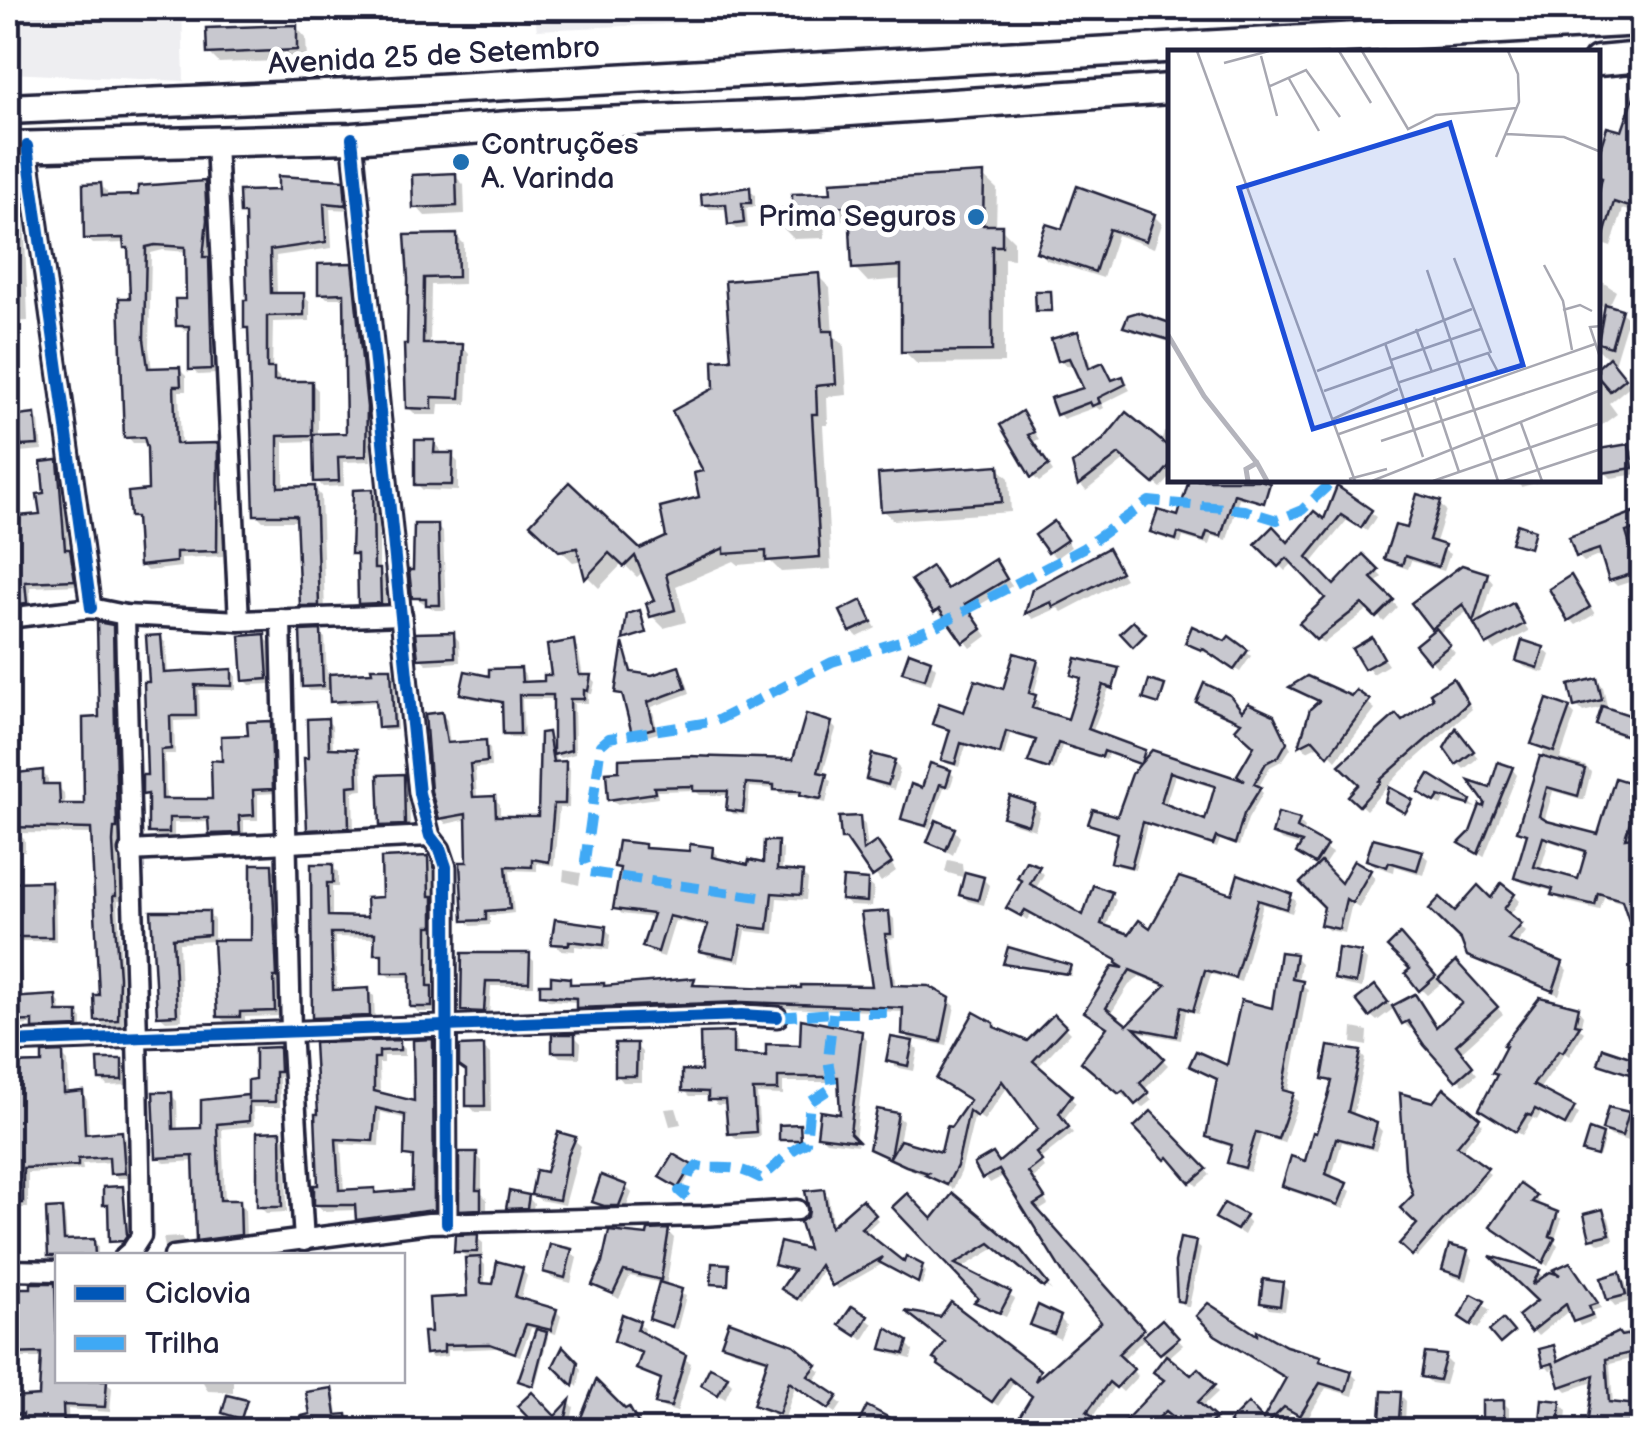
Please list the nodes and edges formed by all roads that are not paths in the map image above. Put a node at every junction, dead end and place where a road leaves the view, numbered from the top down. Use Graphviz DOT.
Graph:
graph roads {
  1 [pos="1642,21"];
  2 [pos="1642,57"];
  3 [pos="1600,61"];
  4 [pos="1168,89"];
  5 [pos="8,109"];
  6 [pos="352,138"];
  7 [pos="216,142"];
  8 [pos="17,147"];
  9 [pos="91,608"];
  10 [pos="402,615"];
  11 [pos="125,616"];
  12 [pos="8,618"];
  13 [pos="281,619"];
  14 [pos="239,621"];
  15 [pos="430,836"];
  16 [pos="288,844"];
  17 [pos="129,851"];
  18 [pos="777,1018"];
  19 [pos="449,1028"];
  20 [pos="291,1032"];
  21 [pos="139,1037"];
  22 [pos="8,1042"];
  23 [pos="797,1210"];
  24 [pos="447,1223"];
  25 [pos="304,1241"];
  26 [pos="128,1253"];
  27 [pos="200,1253"];
  28 [pos="8,1270"];
  29 [pos="55,1271"];
  1 -- 5 [label="highway, Avenida 25 de Setembro"];
  2 -- 3 [label="highway"];
  4 -- 6 [label="highway"];
  6 -- 7 [label="highway"];
  6 -- 10 [label="street"];
  7 -- 8 [label="highway"];
  7 -- 14 [label="street"];
  8 -- 9 [label="street"];
  9 -- 11 [label="street"];
  9 -- 12 [label="street"];
  10 -- 13 [label="street"];
  10 -- 15 [label="street"];
  11 -- 14 [label="street"];
  11 -- 17 [label="street"];
  13 -- 14 [label="street"];
  13 -- 16 [label="street"];
  15 -- 16 [label="street"];
  15 -- 19 [label="street"];
  16 -- 17 [label="street"];
  16 -- 20 [label="street"];
  17 -- 21 [label="street"];
  18 -- 19 [label="street"];
  19 -- 20 [label="street"];
  19 -- 24 [label="street"];
  20 -- 21 [label="street"];
  20 -- 25 [label="street"];
  21 -- 22 [label="street"];
  21 -- 26 [label="street"];
  23 -- 24 [label="street"];
  24 -- 25 [label="street"];
  25 -- 27 [label="street"];
  28 -- 29 [label="street"];
}
